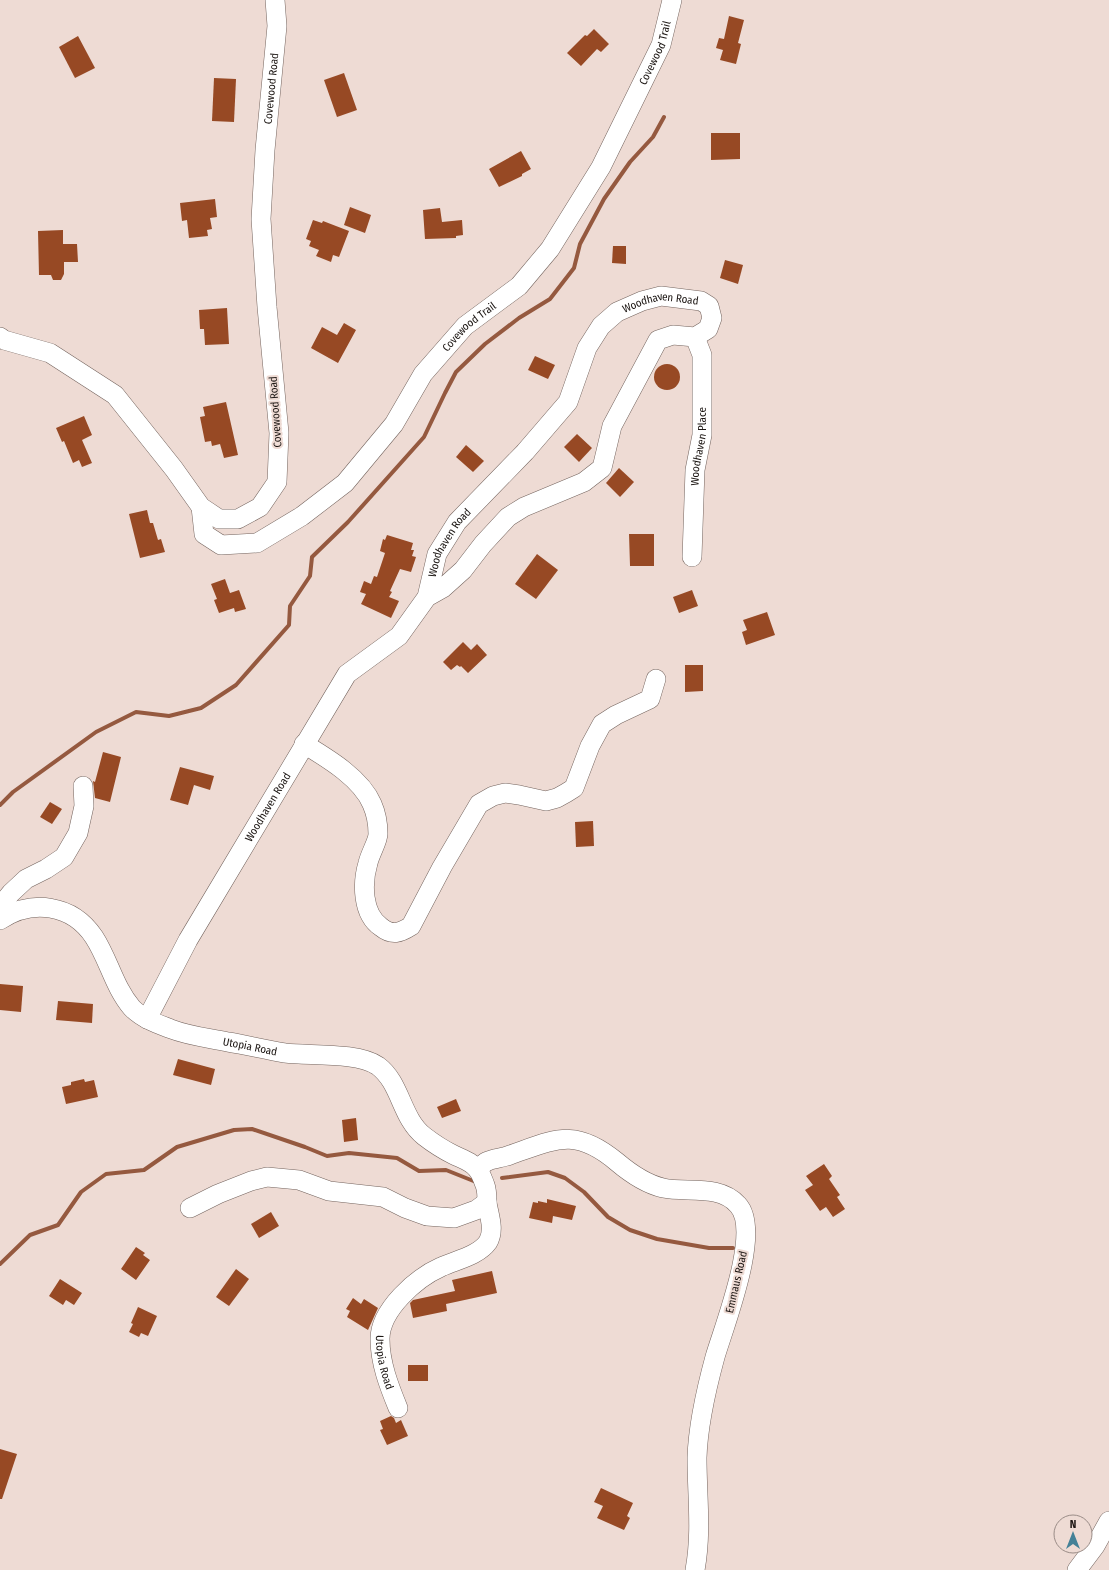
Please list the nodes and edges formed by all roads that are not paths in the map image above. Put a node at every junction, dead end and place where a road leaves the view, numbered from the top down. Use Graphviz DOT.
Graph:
graph roads {
  1 [pos="275,0"];
  2 [pos="672,0"];
  3 [pos="0,337"];
  4 [pos="695,338"];
  5 [pos="201,507"];
  6 [pos="692,557"];
  7 [pos="427,596"];
  8 [pos="656,679"];
  9 [pos="304,744"];
  10 [pos="83,786"];
  11 [pos="0,907"];
  12 [pos="0,920"];
  13 [pos="147,1019"];
  14 [pos="478,1169"];
  15 [pos="487,1202"];
  16 [pos="190,1208"];
  17 [pos="398,1408"];
  18 [pos="1109,1521"];
  19 [pos="695,1570"];
  20 [pos="1077,1570"];
  1 -- 5 [label="street, Covewood Road"];
  2 -- 5 [label="street, Covewood Trail"];
  3 -- 5 [label="street, Covewood Road"];
  4 -- 6 [label="street, Woodhaven Place"];
  4 -- 7 [label="street, Woodhaven Road"];
  4 -- 7 [label="street, Woodhaven Road"];
  7 -- 9 [label="street, Woodhaven Road"];
  8 -- 9 [label="street"];
  9 -- 13 [label="street, Woodhaven Road"];
  10 -- 11 [label="street"];
  12 -- 13 [label="street, Utopia Road"];
  13 -- 14 [label="street, Utopia Road"];
  14 -- 15 [label="street, Utopia Road"];
  14 -- 19 [label="street, Emmaus Road"];
  15 -- 16 [label="street"];
  15 -- 17 [label="street, Utopia Road"];
  18 -- 20 [label="street"];
}
